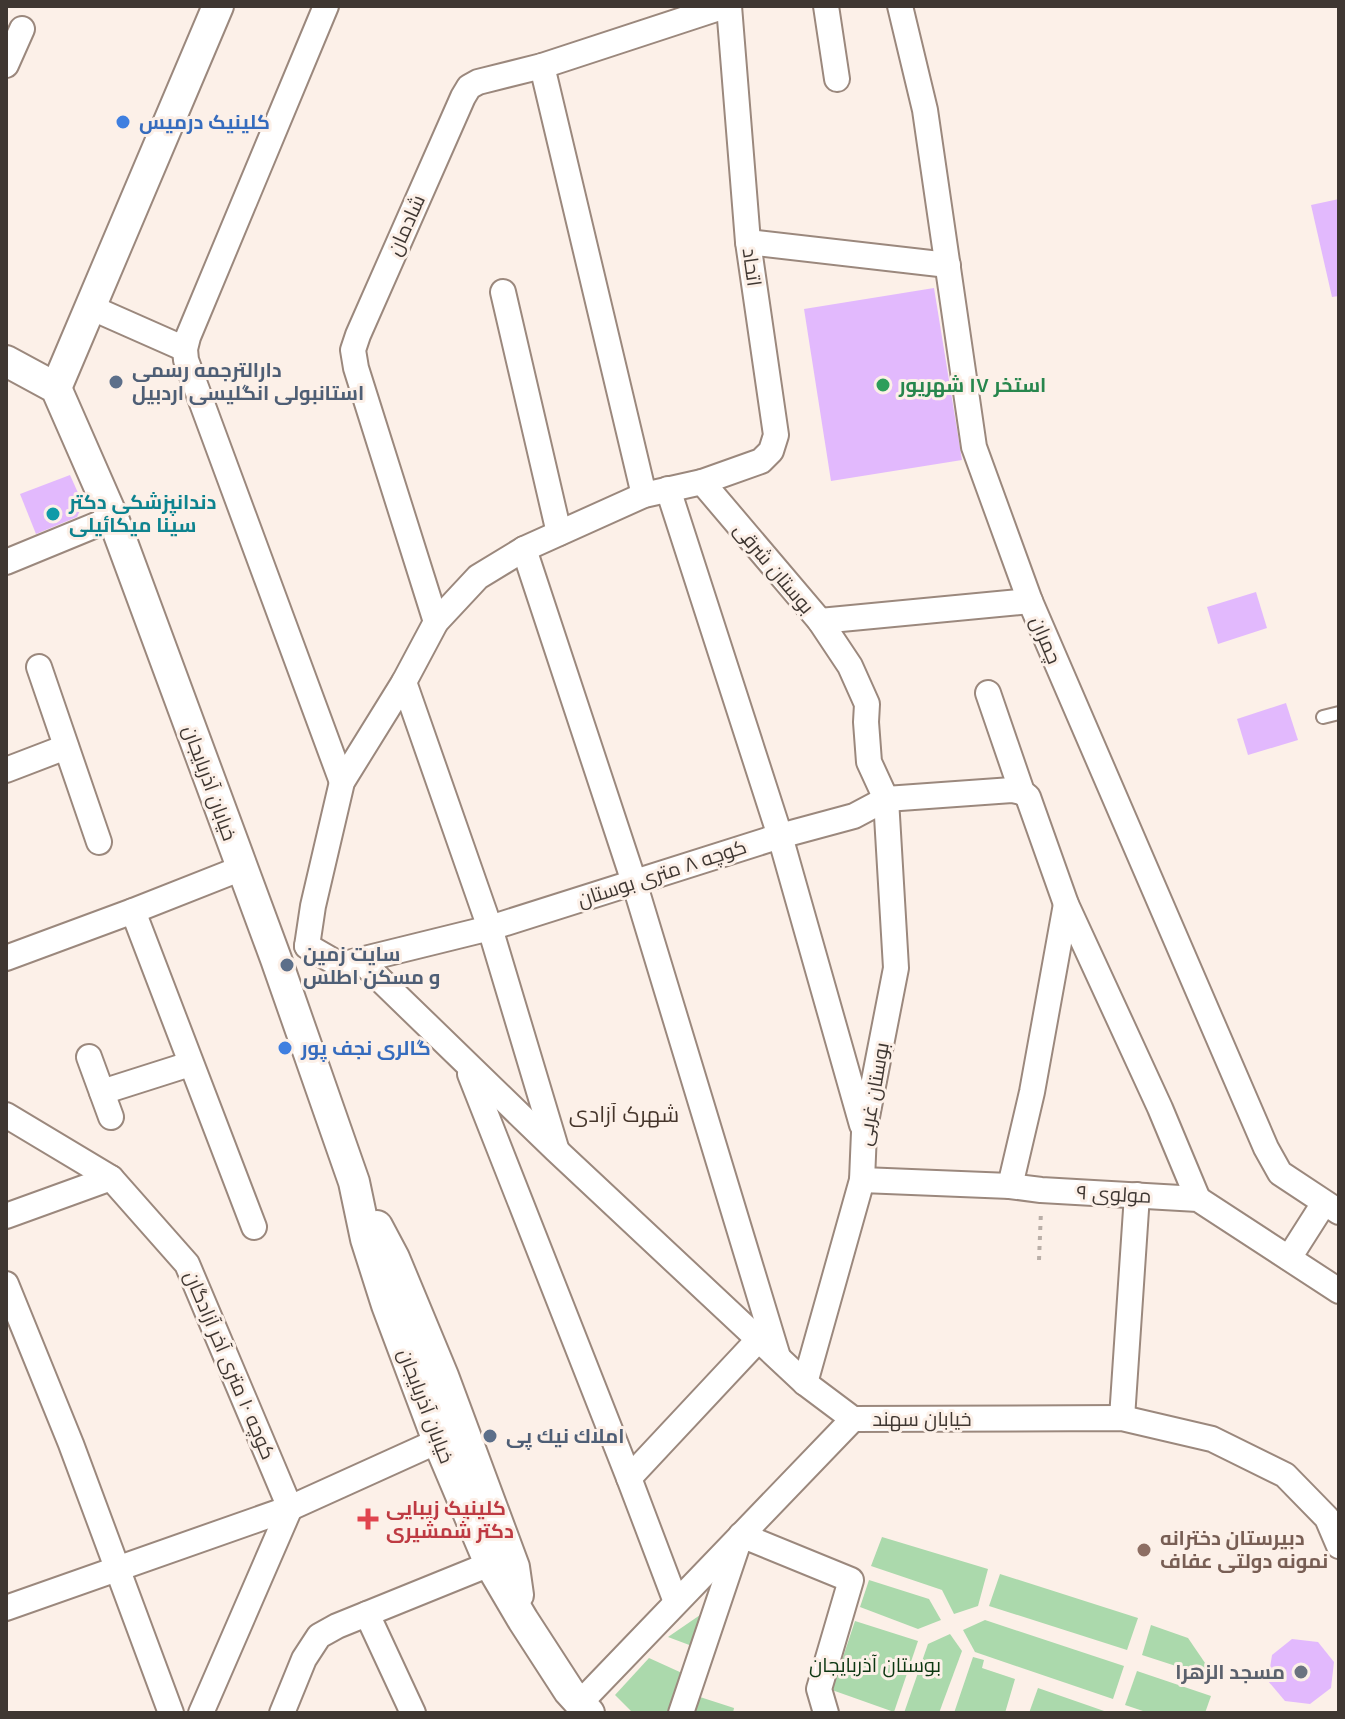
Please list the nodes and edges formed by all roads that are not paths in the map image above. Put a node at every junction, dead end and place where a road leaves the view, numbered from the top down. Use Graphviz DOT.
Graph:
graph roads {
  1 [pos="218,6"];
  2 [pos="326,6"];
  3 [pos="727,6"];
  4 [pos="826,6"];
  5 [pos="900,6"];
  6 [pos="22,29"];
  7 [pos="6,65"];
  8 [pos="542,66"];
  9 [pos="837,79"];
  10 [pos="748,242"];
  11 [pos="948,265"];
  12 [pos="503,292"];
  13 [pos="90,307"];
  14 [pos="185,349"];
  15 [pos="6,361"];
  16 [pos="56,388"];
  17 [pos="702,482"];
  18 [pos="656,492"];
  19 [pos="113,518"];
  20 [pos="559,533"];
  21 [pos="524,549"];
  22 [pos="8,555"];
  23 [pos="1030,601"];
  24 [pos="820,621"];
  25 [pos="436,622"];
  26 [pos="39,667"];
  27 [pos="404,682"];
  28 [pos="988,693"];
  29 [pos="1339,713"];
  30 [pos="1323,717"];
  31 [pos="66,747"];
  32 [pos="6,770"];
  33 [pos="342,782"];
  34 [pos="1022,792"];
  35 [pos="886,799"];
  36 [pos="780,836"];
  37 [pos="99,842"];
  38 [pos="242,868"];
  39 [pos="634,882"];
  40 [pos="1066,904"];
  41 [pos="133,911"];
  42 [pos="490,928"];
  43 [pos="307,946"];
  44 [pos="6,958"];
  45 [pos="276,959"];
  46 [pos="360,960"];
  47 [pos="89,1057"];
  48 [pos="190,1064"];
  49 [pos="466,1064"];
  50 [pos="102,1092"];
  51 [pos="6,1115"];
  52 [pos="111,1117"];
  53 [pos="864,1132"];
  54 [pos="556,1150"];
  55 [pos="111,1178"];
  56 [pos="862,1180"];
  57 [pos="354,1182"];
  58 [pos="1010,1186"];
  59 [pos="1137,1195"];
  60 [pos="1198,1199"];
  61 [pos="1332,1207"];
  62 [pos="6,1216"];
  63 [pos="254,1227"];
  64 [pos="1289,1258"];
  65 [pos="6,1284"];
  66 [pos="1339,1291"];
  67 [pos="759,1339"];
  68 [pos="778,1357"];
  69 [pos="805,1383"];
  70 [pos="1122,1418"];
  71 [pos="853,1419"];
  72 [pos="438,1441"];
  73 [pos="629,1478"];
  74 [pos="290,1508"];
  75 [pos="741,1535"];
  76 [pos="1339,1546"];
  77 [pos="490,1564"];
  78 [pos="118,1569"];
  79 [pos="676,1602"];
  80 [pos="6,1608"];
  81 [pos="367,1614"];
  82 [pos="523,1620"];
  83 [pos="584,1709"];
  84 [pos="171,1713"];
  85 [pos="201,1713"];
  86 [pos="282,1713"];
  87 [pos="413,1713"];
  88 [pos="681,1713"];
  89 [pos="826,1713"];
  1 -- 13 [label="street"];
  2 -- 14 [label="street"];
  3 -- 8 [label="street, شادمان"];
  3 -- 10 [label="street, اتحاد"];
  4 -- 9 [label="street"];
  5 -- 11 [label="street, چمران"];
  6 -- 7 [label="street"];
  8 -- 18 [label="street"];
  8 -- 25 [label="street, شادمان"];
  10 -- 11 [label="street"];
  10 -- 17 [label="street, اتحاد"];
  11 -- 23 [label="street, چمران"];
  12 -- 20 [label="street"];
  13 -- 14 [label="street"];
  13 -- 16 [label="street"];
  14 -- 33 [label="street"];
  15 -- 16 [label="street"];
  16 -- 19 [label="street, خیابان آذربایجان"];
  17 -- 18 [label="street"];
  17 -- 24 [label="street, بوستان شرقی"];
  18 -- 20 [label="street"];
  18 -- 36 [label="street"];
  19 -- 22 [label="street"];
  19 -- 38 [label="street, خیابان آذربایجان"];
  20 -- 21 [label="street"];
  21 -- 25 [label="street"];
  21 -- 39 [label="street"];
  23 -- 24 [label="street"];
  23 -- 61 [label="street, چمران"];
  24 -- 35 [label="street, بوستان شرقی"];
  25 -- 27 [label="street"];
  26 -- 31 [label="street"];
  27 -- 33 [label="street"];
  27 -- 42 [label="street"];
  28 -- 34 [label="street"];
  29 -- 30 [label="lane"];
  31 -- 32 [label="street"];
  31 -- 37 [label="street"];
  33 -- 43 [label="street"];
  34 -- 35 [label="street, کوچه ۸ متری بوستان"];
  34 -- 40 [label="street"];
  35 -- 36 [label="street, کوچه ۸ متری بوستان"];
  35 -- 53 [label="street, بوستان غربی"];
  36 -- 39 [label="street, کوچه ۸ متری بوستان"];
  36 -- 53 [label="street"];
  38 -- 41 [label="street"];
  38 -- 45 [label="street, خیابان آذربایجان"];
  39 -- 42 [label="street, کوچه ۸ متری بوستان"];
  39 -- 68 [label="street"];
  40 -- 58 [label="street"];
  40 -- 60 [label="street"];
  41 -- 44 [label="street"];
  41 -- 48 [label="street"];
  42 -- 46 [label="street, کوچه ۸ متری بوستان"];
  42 -- 54 [label="street"];
  43 -- 45 [label="street"];
  43 -- 46 [label="street, کوچه ۸ متری بوستان"];
  45 -- 57 [label="street, خیابان آذربایجان"];
  46 -- 49 [label="street"];
  47 -- 50 [label="street"];
  48 -- 50 [label="street"];
  48 -- 63 [label="street"];
  49 -- 54 [label="street"];
  49 -- 73 [label="street"];
  50 -- 52 [label="street"];
  51 -- 55 [label="street, کوچه ۱۰ متری آخر آزادگان"];
  53 -- 56 [label="street, بوستان غربی"];
  54 -- 67 [label="street"];
  55 -- 62 [label="street"];
  55 -- 74 [label="street, کوچه ۱۰ متری آخر آزادگان"];
  56 -- 58 [label="street, مولوی ۹"];
  56 -- 69 [label="street, بوستان غربی"];
  57 -- 72 [label="street, خیابان آذربایجان"];
  57 -- 82 [label="street, خیابان آذربایجان"];
  58 -- 59 [label="street, مولوی ۹"];
  59 -- 60 [label="street, مولوی ۹"];
  59 -- 70 [label="street"];
  60 -- 64 [label="street, مولوی ۹"];
  61 -- 64 [label="street"];
  64 -- 66 [label="street, مولوی ۹"];
  65 -- 78 [label="street"];
  67 -- 68 [label="street"];
  67 -- 73 [label="street"];
  68 -- 69 [label="street"];
  69 -- 71 [label="street"];
  70 -- 71 [label="street, خیابان سهند"];
  70 -- 76 [label="street, خیابان سهند"];
  71 -- 75 [label="street, خیابان سهند"];
  72 -- 74 [label="street"];
  72 -- 77 [label="street, خیابان آذربایجان"];
  73 -- 79 [label="street"];
  74 -- 78 [label="street"];
  74 -- 85 [label="street"];
  75 -- 79 [label="street, خیابان سهند"];
  75 -- 88 [label="street"];
  75 -- 89 [label="street"];
  77 -- 81 [label="street"];
  77 -- 82 [label="street, خیابان آذربایجان"];
  78 -- 80 [label="street"];
  78 -- 84 [label="street"];
  79 -- 83 [label="street, خیابان سهند"];
  81 -- 86 [label="street"];
  81 -- 87 [label="street"];
  82 -- 83 [label="street, خیابان آذربایجان"];
}
